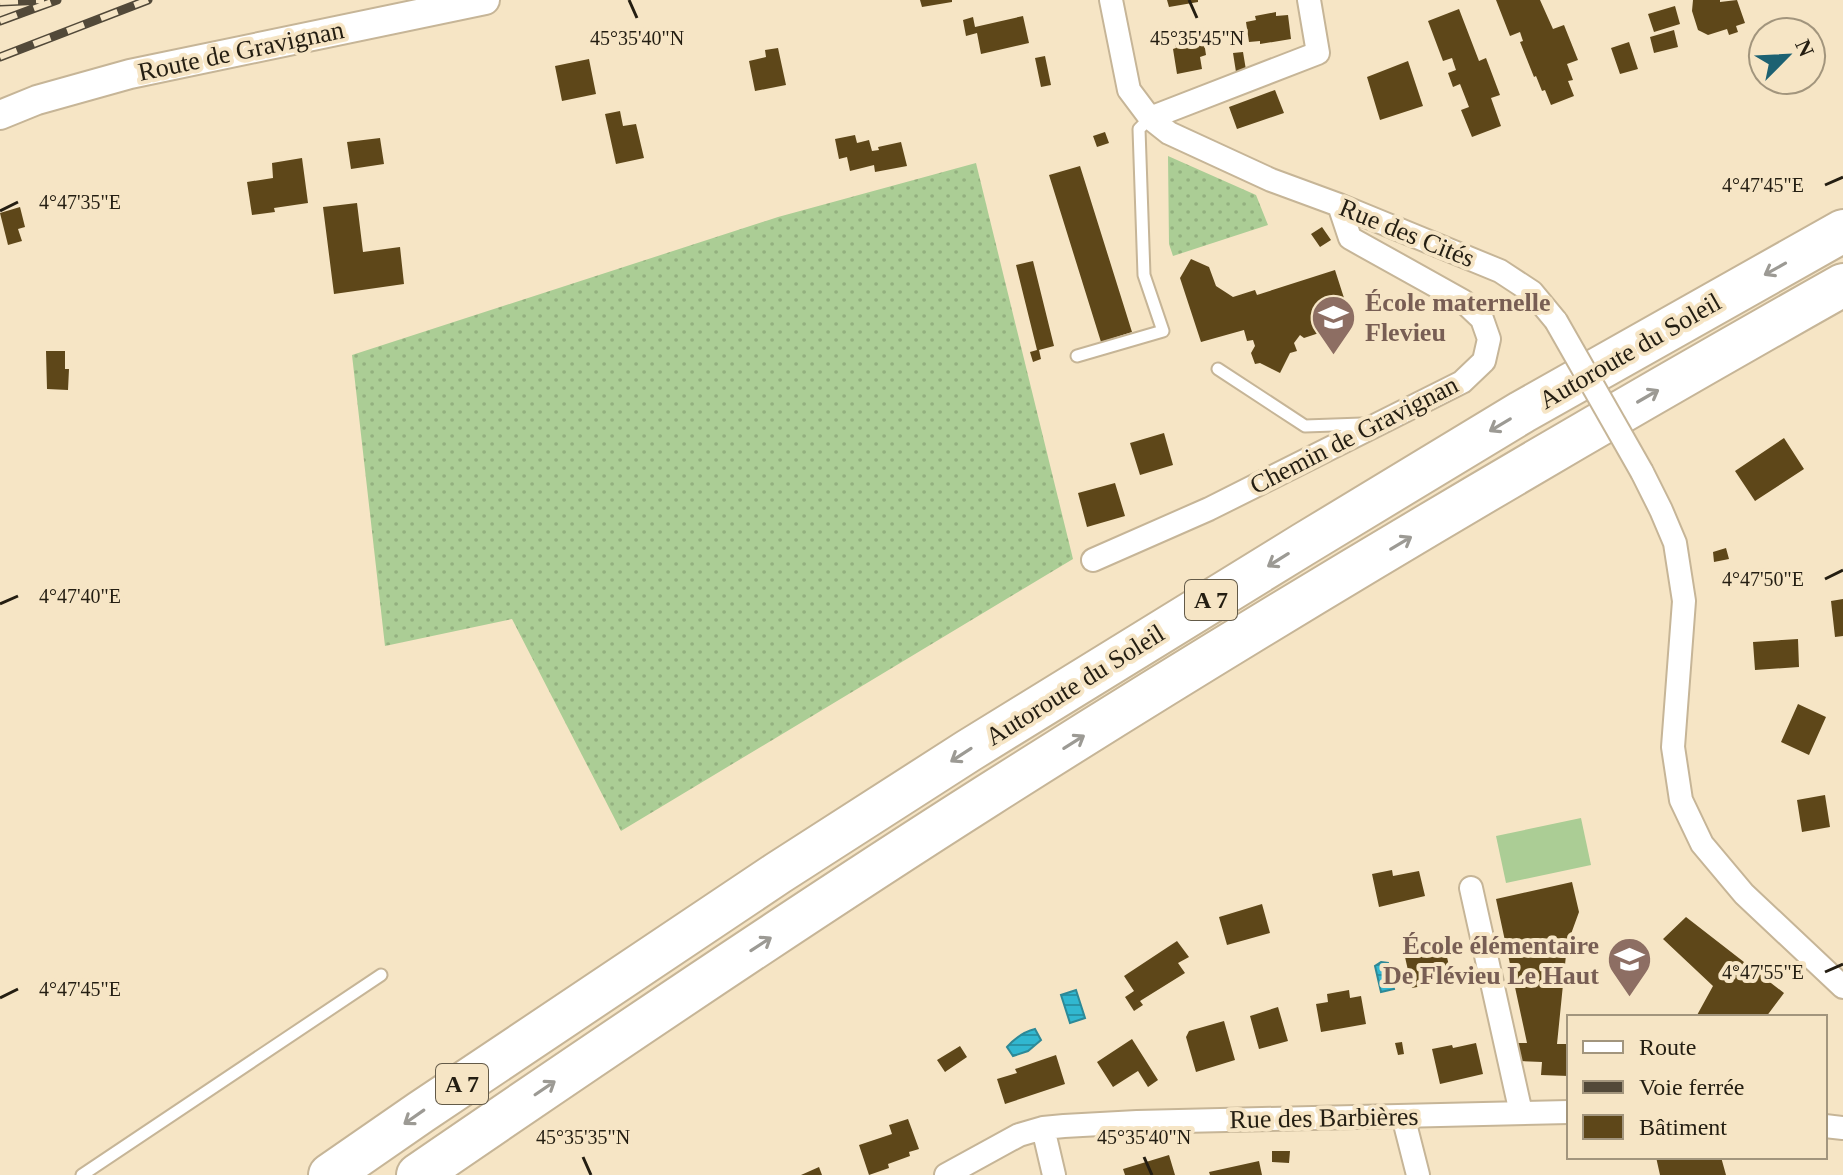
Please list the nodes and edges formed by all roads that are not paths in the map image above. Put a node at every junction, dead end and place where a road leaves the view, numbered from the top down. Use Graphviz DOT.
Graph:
graph roads {
  1 [pos="485,0"];
  2 [pos="1111,0"];
  3 [pos="1309,0"];
  4 [pos="0,115"];
  5 [pos="1150,118"];
  6 [pos="1339,205"];
  7 [pos="1843,231"];
  8 [pos="1843,285"];
  9 [pos="1077,356"];
  10 [pos="1218,369"];
  11 [pos="1371,427"];
  12 [pos="1093,560"];
  13 [pos="1471,888"];
  14 [pos="381,975"];
  15 [pos="1843,987"];
  16 [pos="1567,1112"];
  17 [pos="1521,1113"];
  18 [pos="1403,1116"];
  19 [pos="1043,1128"];
  20 [pos="480,1132"];
  21 [pos="82,1175"];
  22 [pos="330,1175"];
  23 [pos="418,1175"];
  24 [pos="431,1175"];
  25 [pos="946,1175"];
  26 [pos="1054,1175"];
  27 [pos="1418,1175"];
  1 -- 4 [label="street, Route de Gravignan"];
  2 -- 5 [label="street, Rue des Cités"];
  3 -- 5 [label="street"];
  5 -- 6 [label="street, Rue des Cités"];
  5 -- 9 [label="lane"];
  6 -- 11 [label="street, Chemin de Gravignan"];
  6 -- 15 [label="street, Rue des Cités, bridge"];
  7 -- 22 [label="highway, Autoroute du Soleil / A 7, one-way"];
  20 -- 8 [label="highway, Autoroute du Soleil / A 7, one-way"];
  10 -- 11 [label="lane"];
  11 -- 12 [label="street, Chemin de Gravignan"];
  13 -- 17 [label="street"];
  14 -- 21 [label="lane"];
  16 -- 17 [label="street, Rue des Barbières"];
  17 -- 18 [label="street, Rue des Barbières"];
  18 -- 19 [label="street, Rue des Barbières"];
  18 -- 27 [label="street"];
  19 -- 25 [label="street, Rue des Barbières"];
  19 -- 26 [label="street"];
  20 -- 23 [label="highway, Autoroute du Soleil / A 7"];
  20 -- 24 [label="highway"];
}
